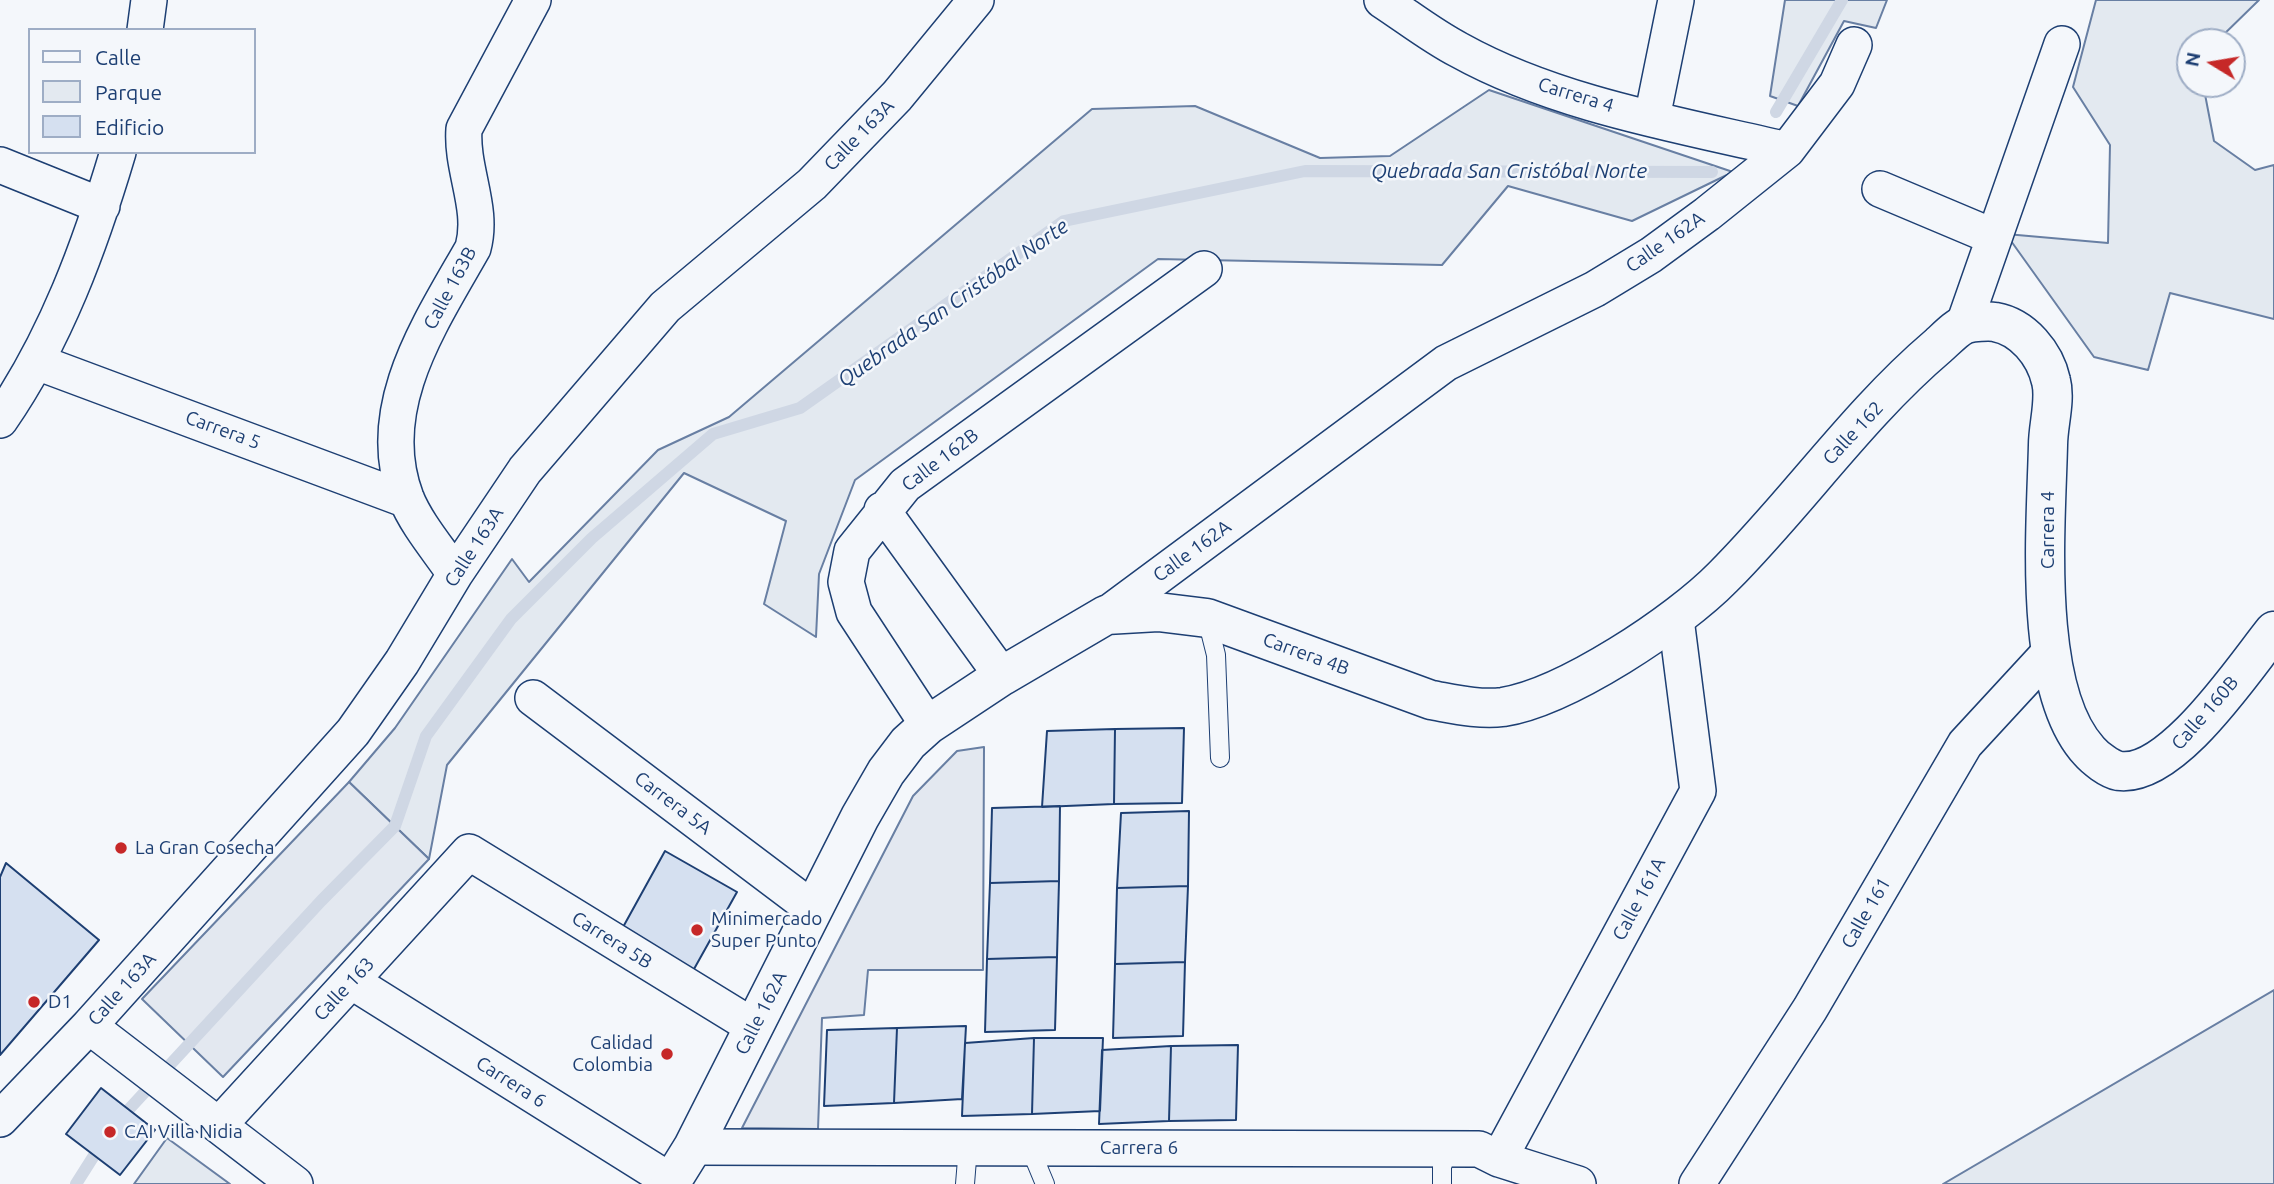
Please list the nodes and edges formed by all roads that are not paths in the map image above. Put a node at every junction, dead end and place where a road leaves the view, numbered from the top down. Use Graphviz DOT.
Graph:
graph roads {
  1 [pos="149,0"];
  2 [pos="533,0"];
  3 [pos="976,0"];
  4 [pos="1382,0"];
  5 [pos="1676,0"];
  6 [pos="145,28"];
  7 [pos="2062,44"];
  8 [pos="1854,45"];
  9 [pos="1652,118"];
  10 [pos="1787,150"];
  11 [pos="117,154"];
  12 [pos="0,165"];
  13 [pos="1880,189"];
  14 [pos="102,206"];
  15 [pos="1994,237"];
  16 [pos="1204,269"];
  17 [pos="1964,324"];
  18 [pos="37,362"];
  19 [pos="0,420"];
  20 [pos="407,500"];
  21 [pos="882,510"];
  22 [pos="456,575"];
  23 [pos="1106,615"];
  24 [pos="1207,618"];
  25 [pos="1676,619"];
  26 [pos="2274,631"];
  27 [pos="2049,653"];
  28 [pos="1002,676"];
  29 [pos="533,698"];
  30 [pos="1503,707"];
  31 [pos="929,724"];
  32 [pos="1220,758"];
  33 [pos="2118,771"];
  34 [pos="469,852"];
  35 [pos="813,909"];
  36 [pos="351,981"];
  37 [pos="89,1026"];
  38 [pos="754,1027"];
  39 [pos="0,1119"];
  40 [pos="219,1125"];
  41 [pos="693,1147"];
  42 [pos="968,1147"];
  43 [pos="1030,1148"];
  44 [pos="1448,1149"];
  45 [pos="1499,1159"];
  46 [pos="671,1183"];
  47 [pos="295,1184"];
  48 [pos="965,1184"];
  49 [pos="1045,1184"];
  50 [pos="1442,1184"];
  51 [pos="1578,1184"];
  52 [pos="1697,1184"];
  1 -- 6 [label="street"];
  2 -- 20 [label="street, Calle 163B"];
  3 -- 22 [label="street, Calle 163A"];
  4 -- 9 [label="street, Carrera 4"];
  5 -- 9 [label="street"];
  7 -- 15 [label="street"];
  8 -- 10 [label="street, Calle 162A"];
  9 -- 10 [label="street, Carrera 4"];
  10 -- 23 [label="street, Calle 162A"];
  11 -- 14 [label="street"];
  12 -- 14 [label="street"];
  13 -- 15 [label="street"];
  14 -- 18 [label="street"];
  15 -- 17 [label="street"];
  16 -- 21 [label="street, Calle 162B"];
  17 -- 25 [label="street, Calle 162"];
  17 -- 27 [label="street, Carrera 4"];
  18 -- 19 [label="street"];
  18 -- 20 [label="street, Carrera 5"];
  20 -- 22 [label="street, Calle 163B"];
  21 -- 28 [label="street"];
  21 -- 31 [label="street, Calle 162B"];
  22 -- 37 [label="street, Calle 163A"];
  23 -- 24 [label="street, Carrera 4B"];
  23 -- 28 [label="street, Calle 162A"];
  24 -- 30 [label="street, Carrera 4B"];
  24 -- 32 [label="lane"];
  25 -- 30 [label="street, Calle 162"];
  25 -- 45 [label="street, Calle 161A"];
  26 -- 33 [label="street, Calle 160B"];
  27 -- 33 [label="street, Carrera 4"];
  27 -- 52 [label="street, Calle 161"];
  28 -- 31 [label="street, Calle 162A"];
  29 -- 35 [label="street, Carrera 5A"];
  31 -- 35 [label="street, Calle 162A"];
  34 -- 36 [label="street, Calle 163"];
  34 -- 38 [label="street, Carrera 5B"];
  35 -- 38 [label="street, Calle 162A"];
  36 -- 40 [label="street, Calle 163"];
  36 -- 46 [label="street, Carrera 6"];
  37 -- 39 [label="street, Calle 163A"];
  37 -- 40 [label="street"];
  38 -- 41 [label="street, Calle 162A"];
  40 -- 47 [label="street"];
  41 -- 42 [label="street, Carrera 6"];
  41 -- 46 [label="street, Calle 162A"];
  42 -- 43 [label="street, Carrera 6"];
  42 -- 48 [label="lane"];
  43 -- 44 [label="street, Carrera 6"];
  43 -- 49 [label="lane"];
  44 -- 45 [label="street, Carrera 6"];
  44 -- 50 [label="lane"];
  45 -- 51 [label="street, Carrera 6"];
}
